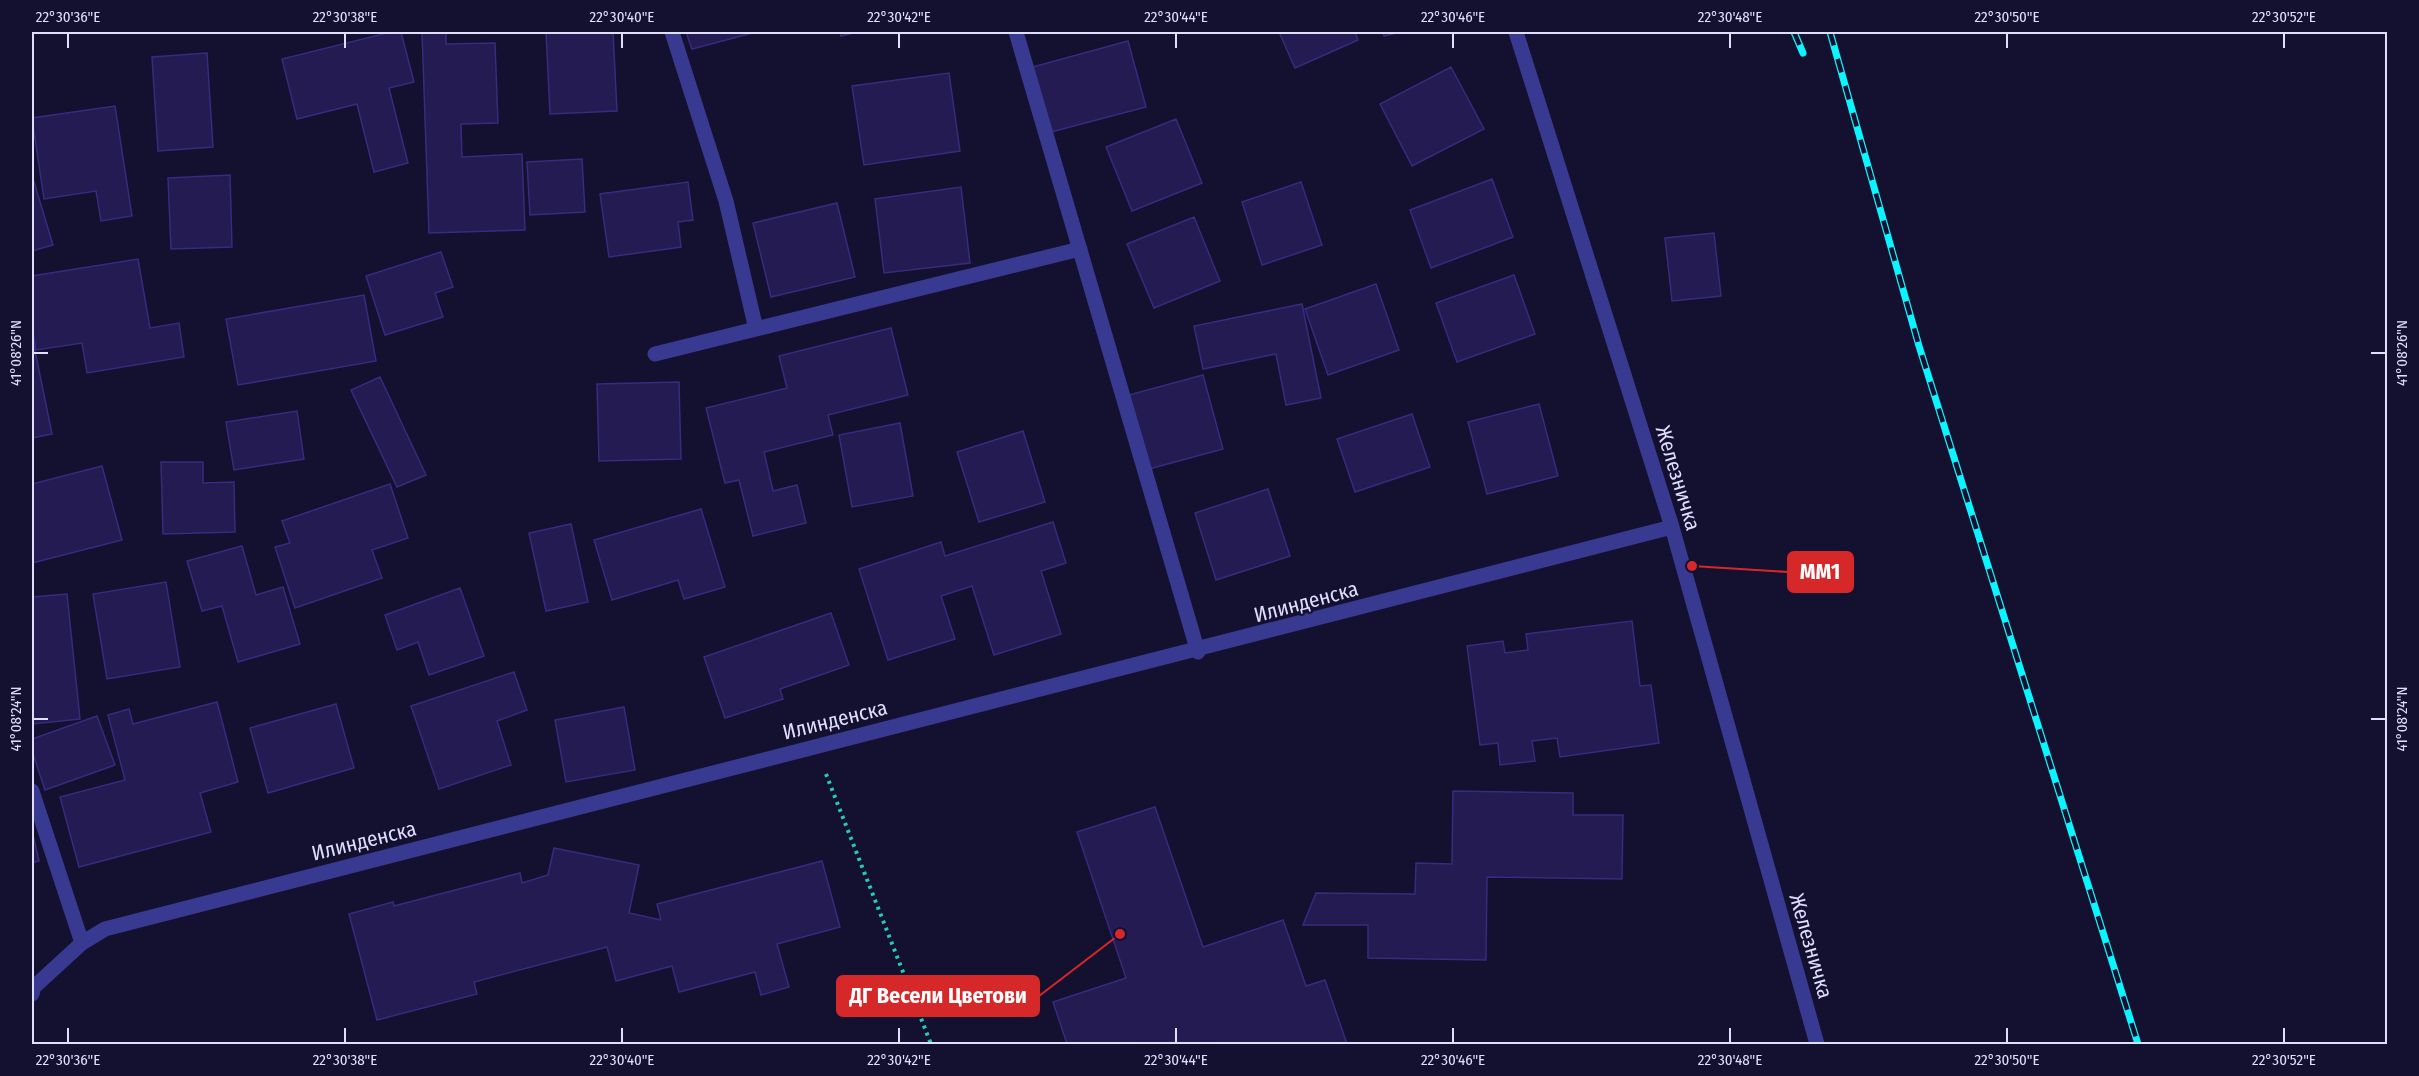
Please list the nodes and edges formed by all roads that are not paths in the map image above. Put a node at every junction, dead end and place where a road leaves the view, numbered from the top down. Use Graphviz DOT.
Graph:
graph roads {
  1 [pos="672,32"];
  2 [pos="1016,32"];
  3 [pos="1516,32"];
  4 [pos="1080,249"];
  5 [pos="756,329"];
  6 [pos="655,354"];
  7 [pos="1672,527"];
  8 [pos="1198,652"];
  9 [pos="32,791"];
  10 [pos="82,943"];
  11 [pos="32,994"];
  12 [pos="1817,1044"];
  1 -- 5 [label="street"];
  2 -- 4 [label="street"];
  3 -- 7 [label="street, Железничка"];
  4 -- 5 [label="street"];
  4 -- 8 [label="street"];
  5 -- 6 [label="street"];
  7 -- 8 [label="street, Илинденска"];
  7 -- 12 [label="street, Железничка"];
  8 -- 10 [label="street, Илинденска"];
  9 -- 10 [label="street"];
  10 -- 11 [label="street, Илинденска"];
}
